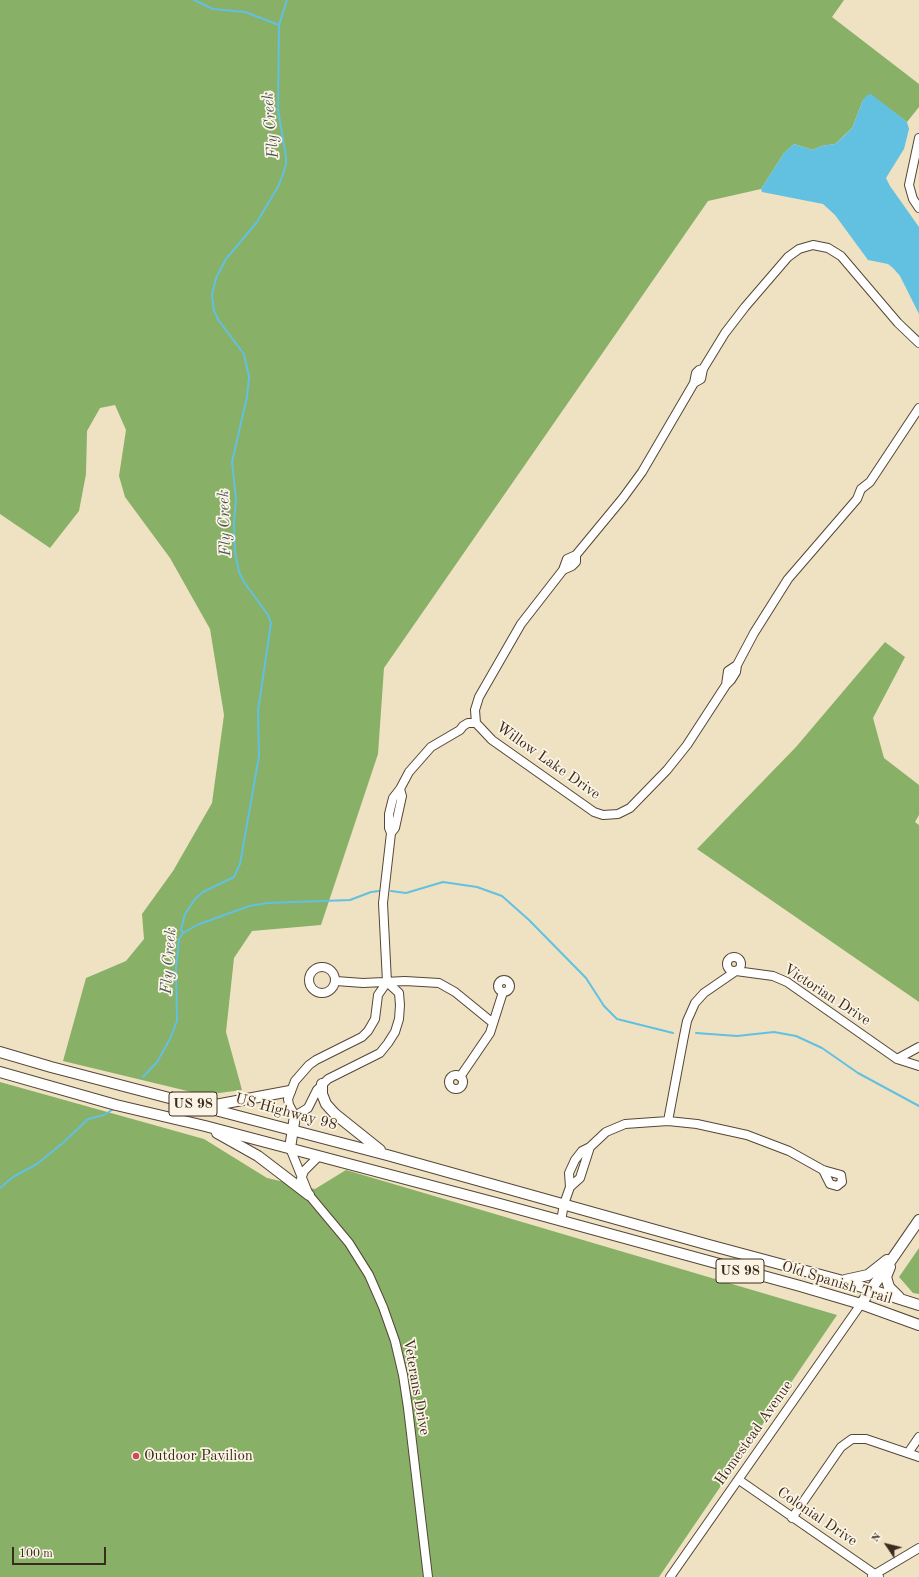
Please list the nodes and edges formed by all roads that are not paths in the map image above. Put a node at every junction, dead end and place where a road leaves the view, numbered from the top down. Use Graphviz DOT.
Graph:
graph roads {
  1 [pos="919,138"];
  2 [pos="919,208"];
  3 [pos="919,343"];
  4 [pos="919,408"];
  5 [pos="476,723"];
  6 [pos="336,981"];
  7 [pos="387,982"];
  8 [pos="503,992"];
  9 [pos="493,1023"];
  10 [pos="919,1047"];
  11 [pos="0,1052"];
  12 [pos="897,1059"];
  13 [pos="919,1066"];
  14 [pos="0,1072"];
  15 [pos="460,1077"];
  16 [pos="322,1084"];
  17 [pos="290,1091"];
  18 [pos="206,1107"];
  19 [pos="295,1116"];
  20 [pos="668,1121"];
  21 [pos="205,1126"];
  22 [pos="292,1129"];
  23 [pos="290,1148"];
  24 [pos="387,1155"];
  25 [pos="318,1157"];
  26 [pos="823,1170"];
  27 [pos="302,1179"];
  28 [pos="309,1195"];
  29 [pos="564,1204"];
  30 [pos="919,1220"];
  31 [pos="560,1221"];
  32 [pos="895,1254"];
  33 [pos="843,1281"];
  34 [pos="871,1289"];
  35 [pos="901,1299"];
  36 [pos="861,1304"];
  37 [pos="919,1305"];
  38 [pos="919,1325"];
  39 [pos="919,1436"];
  40 [pos="908,1453"];
  41 [pos="919,1457"];
  42 [pos="739,1480"];
  43 [pos="792,1518"];
  44 [pos="919,1548"];
  45 [pos="875,1576"];
  46 [pos="428,1577"];
  47 [pos="670,1577"];
  1 -- 2 [label="street"];
  3 -- 5 [label="street, Willow Lake Drive"];
  4 -- 5 [label="street, Willow Lake Drive"];
  5 -- 7 [label="street"];
  6 -- 7 [label="street"];
  7 -- 9 [label="street"];
  7 -- 16 [label="street"];
  7 -- 17 [label="street"];
  8 -- 9 [label="street"];
  9 -- 15 [label="street"];
  10 -- 12 [label="street"];
  11 -- 18 [label="main road, US Highway 98 / US 98"];
  12 -- 13 [label="street, Victorian Drive"];
  12 -- 20 [label="street, Victorian Drive"];
  14 -- 21 [label="main road, US 98"];
  16 -- 19 [label="street"];
  16 -- 24 [label="main road"];
  17 -- 18 [label="main road"];
  17 -- 19 [label="street"];
  18 -- 22 [label="main road, US Highway 98 / US 98"];
  19 -- 22 [label="main road"];
  20 -- 26 [label="street"];
  20 -- 29 [label="street"];
  21 -- 23 [label="main road, US 98"];
  21 -- 28 [label="main road"];
  22 -- 23 [label="main road"];
  22 -- 24 [label="main road, US Highway 98 / US 98"];
  23 -- 25 [label="main road, US 98"];
  23 -- 27 [label="street, Veterans Drive"];
  24 -- 29 [label="main road, US Highway 98 / US 98"];
  25 -- 27 [label="street"];
  25 -- 31 [label="main road, US 98"];
  27 -- 28 [label="street, Veterans Drive"];
  28 -- 46 [label="street, Veterans Drive"];
  29 -- 31 [label="street"];
  29 -- 33 [label="main road, Old Spanish Trail / US 98"];
  30 -- 32 [label="main road"];
  31 -- 36 [label="main road, Old Spanish Trail / US 98"];
  32 -- 33 [label="main road"];
  32 -- 34 [label="main road"];
  32 -- 35 [label="main road"];
  33 -- 34 [label="main road, Old Spanish Trail / US 98"];
  34 -- 35 [label="main road, Old Spanish Trail / US 98"];
  34 -- 36 [label="main road"];
  35 -- 37 [label="main road, Old Spanish Trail / US 98"];
  36 -- 38 [label="main road, Old Spanish Trail / US 98"];
  36 -- 42 [label="street, Homestead Avenue"];
  39 -- 40 [label="street"];
  40 -- 41 [label="street"];
  40 -- 43 [label="street"];
  42 -- 43 [label="street, Colonial Drive"];
  42 -- 47 [label="street, Homestead Avenue"];
  43 -- 45 [label="street, Colonial Drive"];
  44 -- 45 [label="street"];
}
